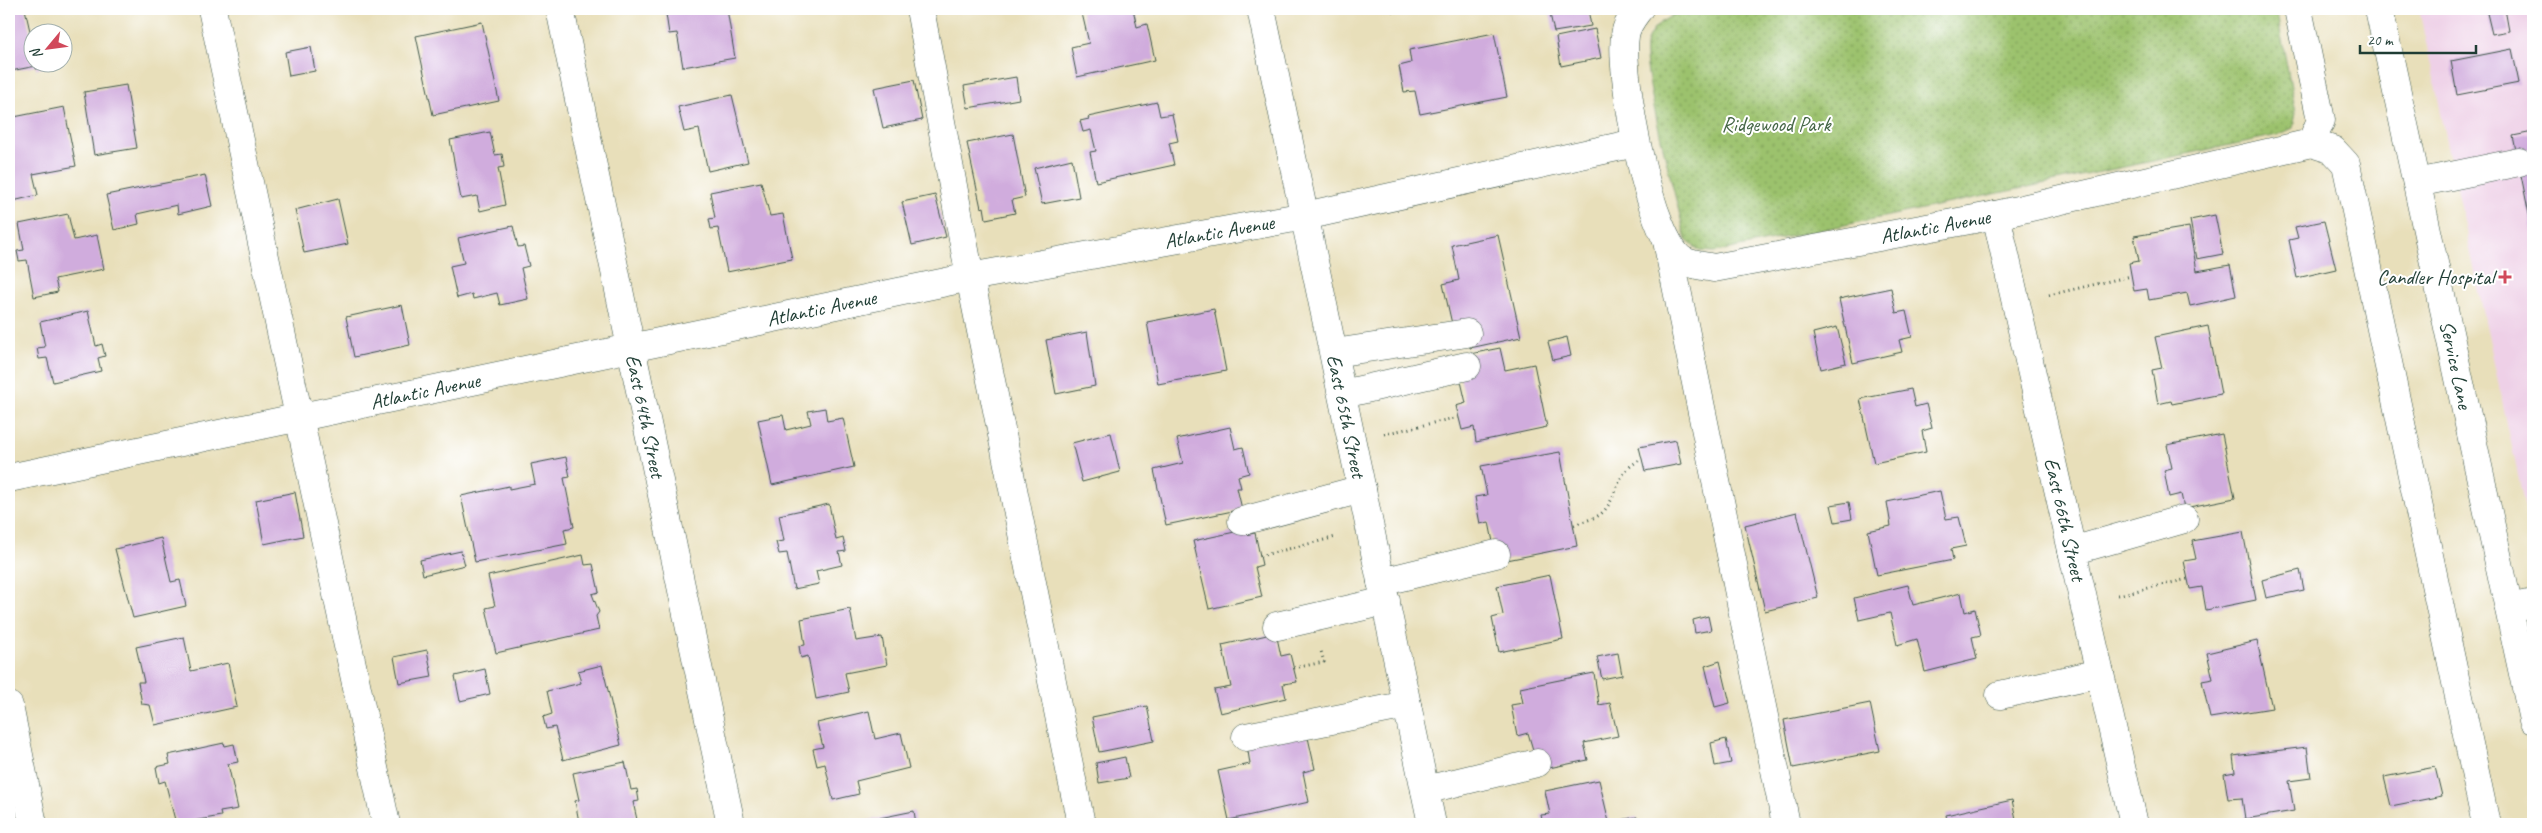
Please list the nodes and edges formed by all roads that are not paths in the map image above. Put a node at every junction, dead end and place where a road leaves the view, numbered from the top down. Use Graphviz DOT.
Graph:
graph roads {
  1 [pos="212,9"];
  2 [pos="560,9"];
  3 [pos="920,9"];
  4 [pos="1261,9"];
  5 [pos="1639,9"];
  6 [pos="2298,9"];
  7 [pos="2379,9"];
  8 [pos="1636,143"];
  9 [pos="2311,143"];
  10 [pos="2519,162"];
  11 [pos="2417,183"];
  12 [pos="1996,215"];
  13 [pos="1306,216"];
  14 [pos="1666,241"];
  15 [pos="970,277"];
  16 [pos="1467,333"];
  17 [pos="631,347"];
  18 [pos="1334,353"];
  19 [pos="1467,366"];
  20 [pos="1343,394"];
  21 [pos="300,417"];
  22 [pos="9,478"];
  23 [pos="1362,489"];
  24 [pos="2184,519"];
  25 [pos="1242,521"];
  26 [pos="2072,551"];
  27 [pos="1496,554"];
  28 [pos="1384,591"];
  29 [pos="2521,606"];
  30 [pos="1277,626"];
  31 [pos="2100,673"];
  32 [pos="2000,695"];
  33 [pos="1408,705"];
  34 [pos="9,706"];
  35 [pos="2533,720"];
  36 [pos="1246,737"];
  37 [pos="1537,763"];
  38 [pos="1425,790"];
  39 [pos="34,824"];
  40 [pos="386,824"];
  41 [pos="731,824"];
  42 [pos="1082,824"];
  43 [pos="1432,824"];
  44 [pos="1786,824"];
  45 [pos="2134,824"];
  46 [pos="2486,824"];
  1 -- 21 [label="street"];
  2 -- 17 [label="street, East 64th Street"];
  3 -- 15 [label="street"];
  4 -- 13 [label="street, East 65th Street"];
  5 -- 8 [label="street, Atlantic Avenue"];
  6 -- 9 [label="street"];
  7 -- 11 [label="street, Service Lane"];
  8 -- 13 [label="street, Atlantic Avenue"];
  8 -- 14 [label="street, Atlantic Avenue"];
  9 -- 12 [label="street, Atlantic Avenue"];
  9 -- 46 [label="street"];
  10 -- 11 [label="street"];
  11 -- 29 [label="street, Service Lane"];
  12 -- 14 [label="street, Atlantic Avenue"];
  12 -- 26 [label="street, East 66th Street"];
  13 -- 15 [label="street, Atlantic Avenue"];
  13 -- 18 [label="street, East 65th Street"];
  14 -- 44 [label="street"];
  15 -- 17 [label="street, Atlantic Avenue"];
  15 -- 42 [label="street"];
  16 -- 18 [label="street"];
  17 -- 21 [label="street, Atlantic Avenue"];
  17 -- 41 [label="street, East 64th Street"];
  18 -- 20 [label="street, East 65th Street"];
  19 -- 20 [label="street"];
  20 -- 23 [label="street, East 65th Street"];
  21 -- 22 [label="street, Atlantic Avenue"];
  21 -- 40 [label="street"];
  23 -- 25 [label="street"];
  23 -- 28 [label="street, East 65th Street"];
  24 -- 26 [label="street"];
  26 -- 31 [label="street, East 66th Street"];
  27 -- 28 [label="street"];
  28 -- 30 [label="street"];
  28 -- 33 [label="street, East 65th Street"];
  29 -- 35 [label="street, Service Lane"];
  31 -- 32 [label="street"];
  31 -- 45 [label="street, East 66th Street"];
  33 -- 36 [label="street"];
  33 -- 38 [label="street, East 65th Street"];
  34 -- 39 [label="street"];
  37 -- 38 [label="street"];
  38 -- 43 [label="street, East 65th Street"];
}
